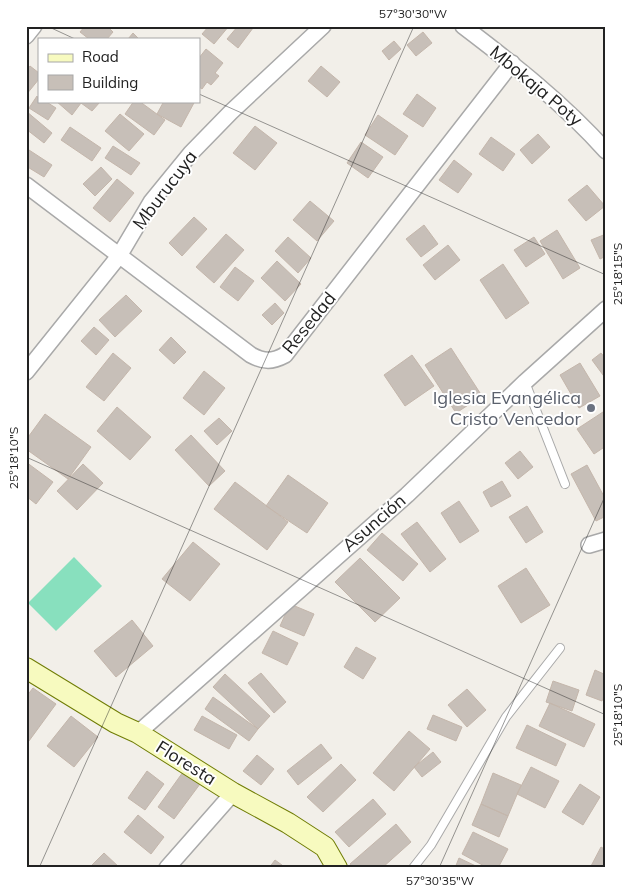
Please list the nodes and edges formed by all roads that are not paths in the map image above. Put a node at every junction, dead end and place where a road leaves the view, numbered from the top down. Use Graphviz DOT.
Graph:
graph roads {
  1 [pos="34,26"];
  2 [pos="323,26"];
  3 [pos="462,26"];
  4 [pos="26,36"];
  5 [pos="512,63"];
  6 [pos="606,151"];
  7 [pos="26,185"];
  8 [pos="119,256"];
  9 [pos="606,309"];
  10 [pos="26,372"];
  11 [pos="525,382"];
  12 [pos="565,484"];
  13 [pos="606,540"];
  14 [pos="589,546"];
  15 [pos="560,648"];
  16 [pos="26,668"];
  17 [pos="138,733"];
  18 [pos="234,793"];
  19 [pos="167,868"];
  20 [pos="337,868"];
  21 [pos="413,868"];
  1 -- 4 [label="street"];
  2 -- 8 [label="street, Mburucuya"];
  3 -- 5 [label="street, Mbokaja Poty"];
  5 -- 6 [label="street, Mbokaja Poty"];
  5 -- 8 [label="street, Resedad"];
  7 -- 8 [label="street, Resedad"];
  8 -- 10 [label="street, Mburucuya"];
  9 -- 11 [label="street, Asunción"];
  11 -- 12 [label="lane"];
  11 -- 17 [label="street, Asunción"];
  13 -- 14 [label="street"];
  15 -- 21 [label="lane"];
  16 -- 17 [label="street, Floresta"];
  17 -- 18 [label="street, Floresta"];
  18 -- 19 [label="street"];
  18 -- 20 [label="street, Floresta"];
}
